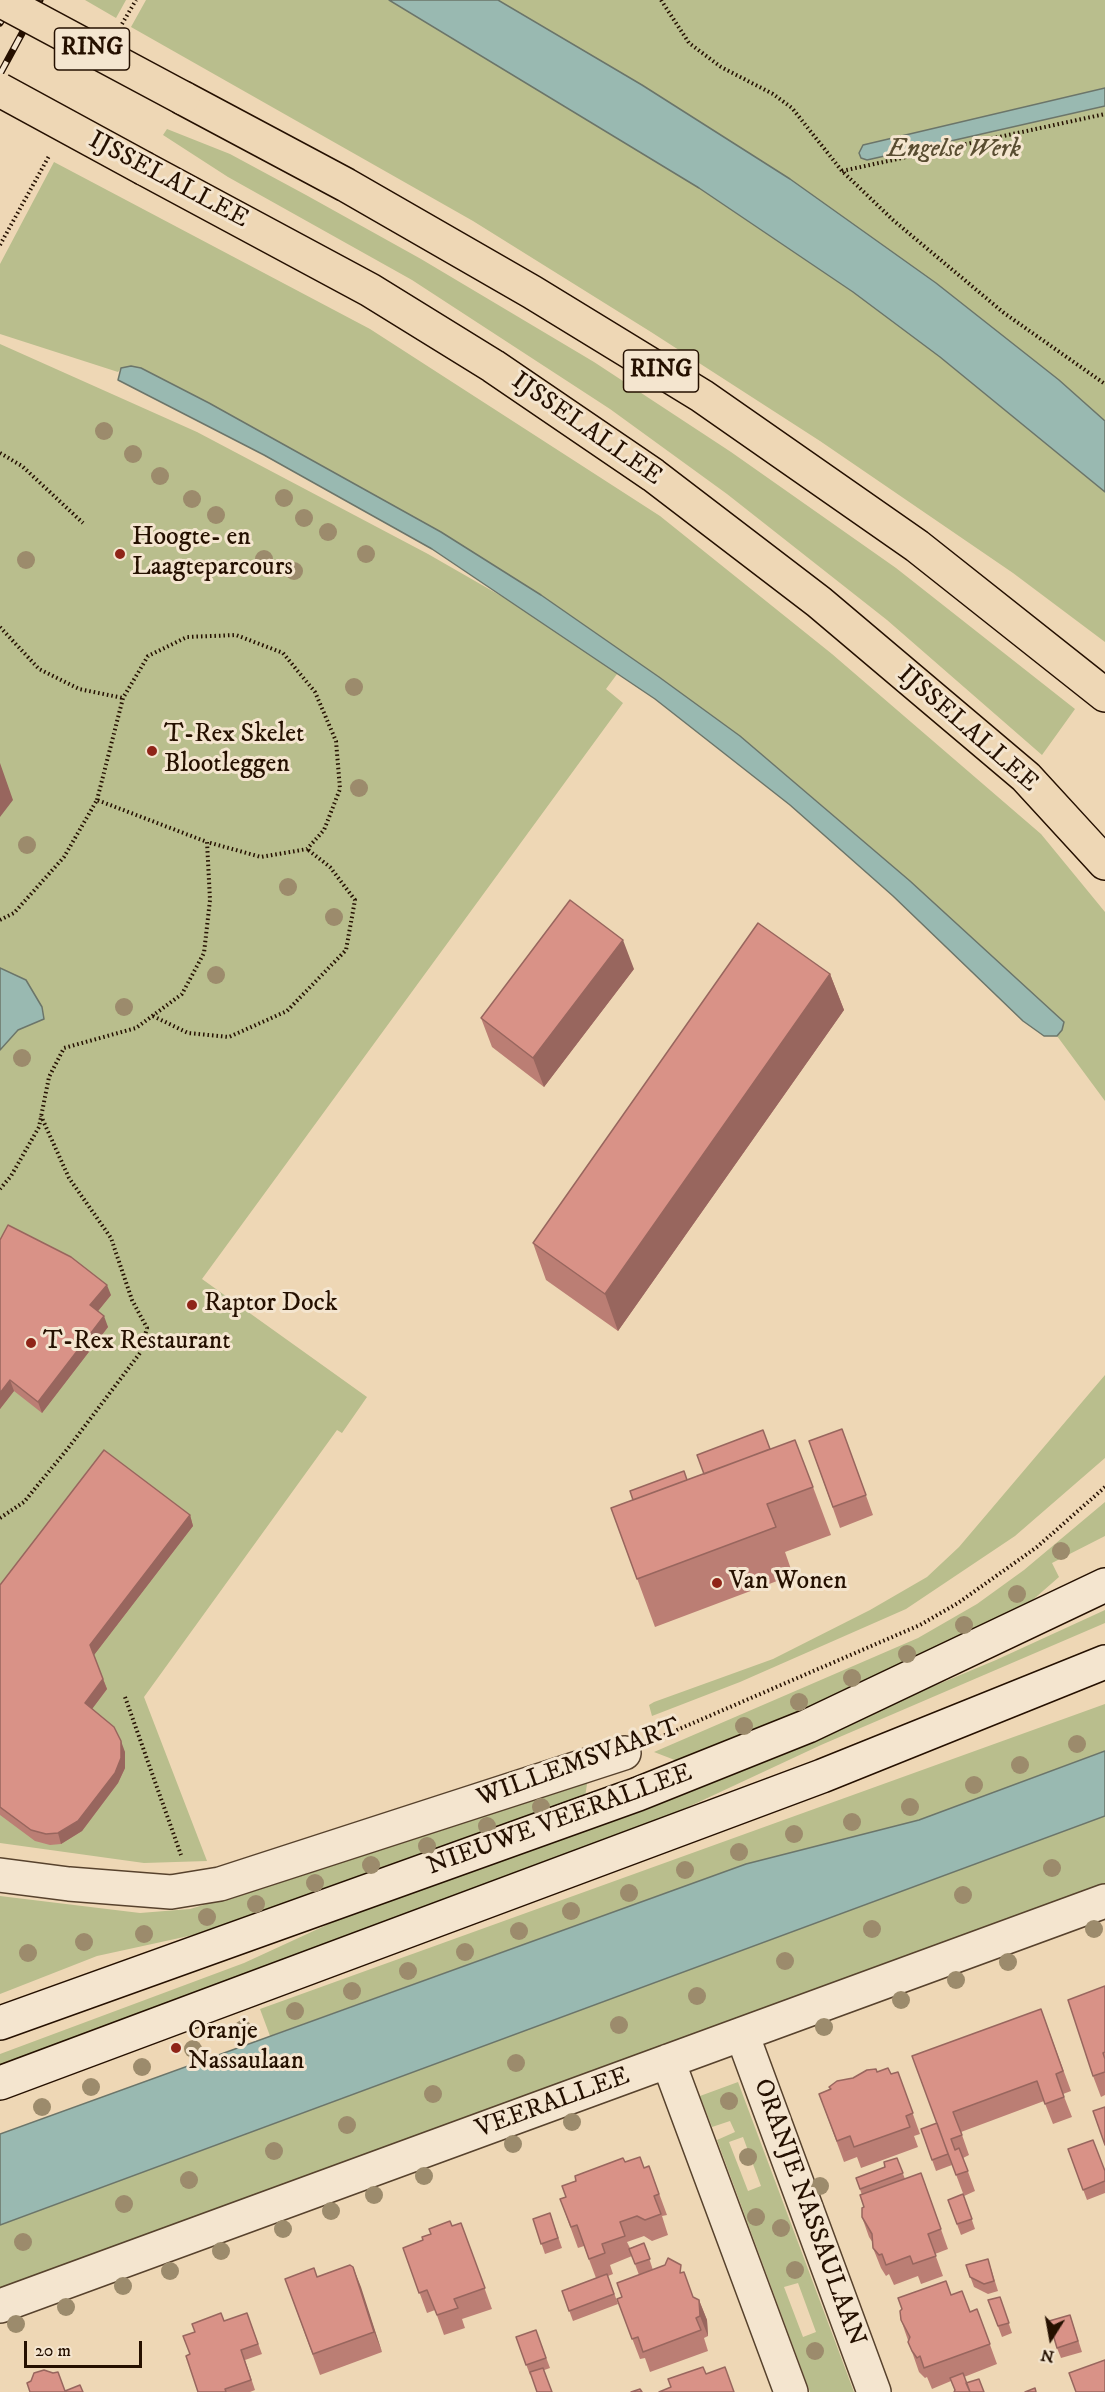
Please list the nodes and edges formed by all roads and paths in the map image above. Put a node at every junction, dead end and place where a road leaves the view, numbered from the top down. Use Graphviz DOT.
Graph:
graph roads {
  1 [pos="0,0"];
  2 [pos="661,0"];
  3 [pos="0,90"];
  4 [pos="1105,114"];
  5 [pos="842,171"];
  6 [pos="1105,384"];
  7 [pos="0,453"];
  8 [pos="83,523"];
  9 [pos="0,627"];
  10 [pos="1105,695"];
  11 [pos="123,698"];
  12 [pos="97,800"];
  13 [pos="207,842"];
  14 [pos="307,849"];
  15 [pos="1105,862"];
  16 [pos="0,920"];
  17 [pos="152,1016"];
  18 [pos="41,1116"];
  19 [pos="0,1189"];
  20 [pos="1105,1487"];
  21 [pos="0,1518"];
  22 [pos="1105,1585"];
  23 [pos="1105,1662"];
  24 [pos="125,1697"];
  25 [pos="624,1753"];
  26 [pos="184,1864"];
  27 [pos="0,1875"];
  28 [pos="1105,1901"];
  29 [pos="0,2023"];
  30 [pos="742,2034"];
  31 [pos="668,2061"];
  32 [pos="0,2083"];
  33 [pos="0,2306"];
  34 [pos="791,2392"];
  35 [pos="874,2392"];
  1 -- 10 [label="main road, RING, bridge"];
  2 -- 5 [label="path"];
  3 -- 15 [label="main road, IJSSELALLEE, bridge"];
  4 -- 5 [label="path"];
  5 -- 6 [label="path"];
  7 -- 8 [label="path"];
  9 -- 11 [label="path"];
  11 -- 12 [label="path"];
  11 -- 14 [label="path"];
  12 -- 13 [label="path"];
  12 -- 16 [label="path"];
  13 -- 14 [label="path"];
  13 -- 17 [label="path"];
  14 -- 17 [label="path"];
  17 -- 18 [label="path"];
  18 -- 19 [label="path"];
  18 -- 21 [label="path"];
  20 -- 25 [label="path, WILLEMSVAART"];
  22 -- 29 [label="street, NIEUWE VEERALLEE"];
  23 -- 32 [label="street, NIEUWE VEERALLEE"];
  24 -- 26 [label="path"];
  25 -- 27 [label="street, WILLEMSVAART"];
  28 -- 30 [label="street, VEERALLEE"];
  30 -- 31 [label="street, VEERALLEE"];
  30 -- 35 [label="street, ORANJE NASSAULAAN"];
  31 -- 33 [label="street, VEERALLEE"];
  31 -- 34 [label="street"];
}
